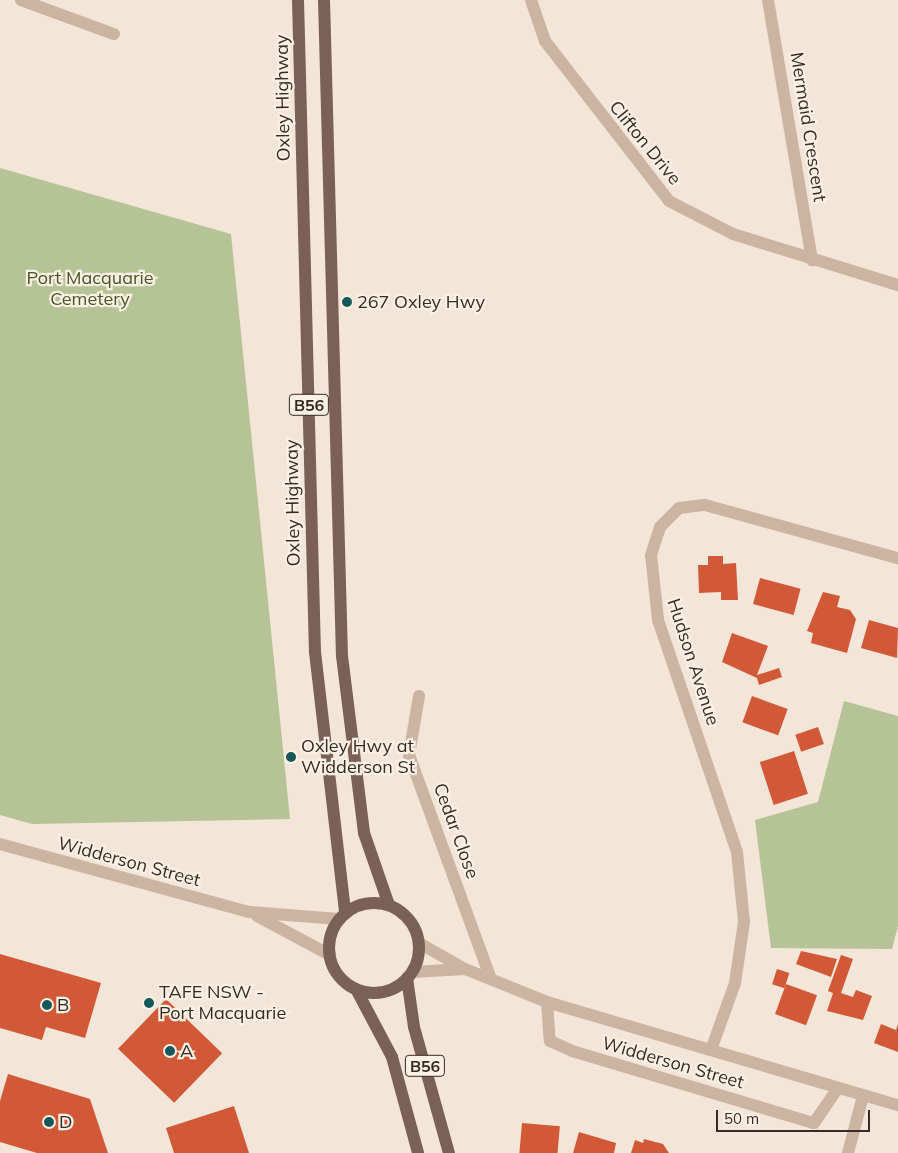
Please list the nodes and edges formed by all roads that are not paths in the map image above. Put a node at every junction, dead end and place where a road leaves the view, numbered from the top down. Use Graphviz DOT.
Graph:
graph roads {
  1 [pos="21,0"];
  2 [pos="298,0"];
  3 [pos="324,0"];
  4 [pos="531,0"];
  5 [pos="768,0"];
  6 [pos="114,34"];
  7 [pos="812,260"];
  8 [pos="898,285"];
  9 [pos="898,558"];
  10 [pos="419,696"];
  11 [pos="0,844"];
  12 [pos="389,905"];
  13 [pos="249,912"];
  14 [pos="342,916"];
  15 [pos="419,943"];
  16 [pos="330,955"];
  17 [pos="465,969"];
  18 [pos="410,975"];
  19 [pos="490,976"];
  20 [pos="356,989"];
  21 [pos="547,1002"];
  22 [pos="710,1050"];
  23 [pos="838,1088"];
  24 [pos="864,1096"];
  25 [pos="898,1105"];
  26 [pos="418,1153"];
  27 [pos="449,1153"];
  28 [pos="848,1153"];
  1 -- 6 [label="street"];
  2 -- 14 [label="main road, Oxley Highway / B56"];
  3 -- 12 [label="main road, B56"];
  4 -- 7 [label="street, Clifton Drive"];
  5 -- 7 [label="street, Mermaid Crescent"];
  7 -- 8 [label="street, Clifton Drive"];
  9 -- 22 [label="street, Hudson Avenue"];
  10 -- 19 [label="street, Cedar Close"];
  11 -- 13 [label="street, Widderson Street"];
  12 -- 14 [label="main road"];
  12 -- 15 [label="main road"];
  13 -- 14 [label="street, Widderson Street"];
  13 -- 16 [label="street, Widderson Street"];
  14 -- 16 [label="main road"];
  15 -- 17 [label="street, Widderson Street"];
  15 -- 18 [label="main road, B56"];
  16 -- 20 [label="main road, B56"];
  17 -- 18 [label="street, Widderson Street"];
  17 -- 19 [label="street, Widderson Street"];
  18 -- 20 [label="main road"];
  18 -- 27 [label="main road, B56"];
  19 -- 21 [label="street, Widderson Street"];
  20 -- 26 [label="main road, B56"];
  21 -- 22 [label="street, Widderson Street"];
  21 -- 23 [label="street, Widderson Street"];
  22 -- 23 [label="street, Widderson Street"];
  23 -- 24 [label="street, Widderson Street"];
  24 -- 25 [label="street, Widderson Street"];
  24 -- 28 [label="street"];
}
